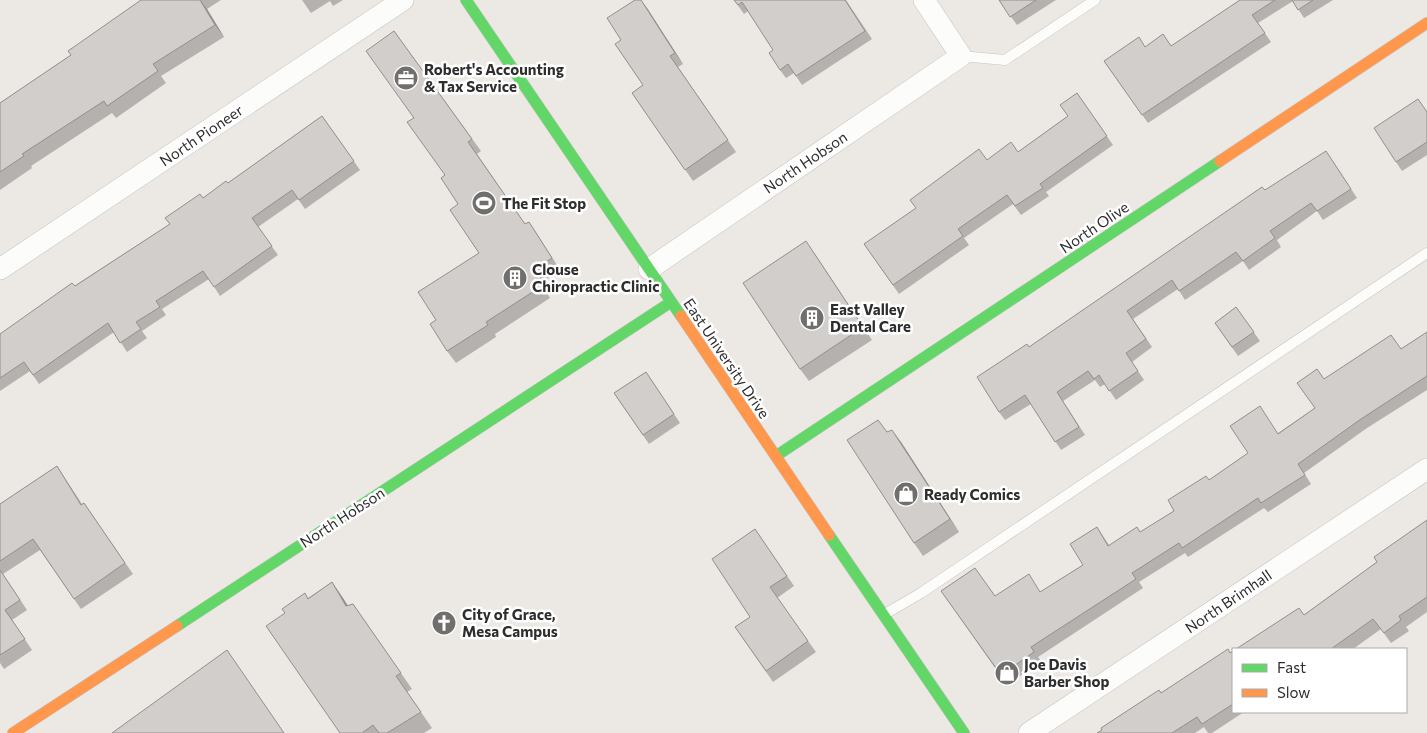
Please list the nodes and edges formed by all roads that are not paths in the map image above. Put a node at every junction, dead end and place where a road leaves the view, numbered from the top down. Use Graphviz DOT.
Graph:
graph roads {
  1 [pos="403,0"];
  2 [pos="466,0"];
  3 [pos="924,0"];
  4 [pos="1095,0"];
  5 [pos="1427,23"];
  6 [pos="961,56"];
  7 [pos="1427,252"];
  8 [pos="0,269"];
  9 [pos="649,269"];
  10 [pos="671,302"];
  11 [pos="776,456"];
  12 [pos="1427,469"];
  13 [pos="884,615"];
  14 [pos="13,733"];
  15 [pos="964,733"];
  16 [pos="1029,733"];
  1 -- 8 [label="street, North Pioneer"];
  2 -- 9 [label="street, East University Drive"];
  3 -- 6 [label="street"];
  4 -- 6 [label="lane"];
  5 -- 11 [label="street, North Olive"];
  6 -- 9 [label="street, North Hobson"];
  7 -- 13 [label="lane"];
  9 -- 10 [label="street, East University Drive"];
  10 -- 11 [label="street, East University Drive"];
  10 -- 14 [label="street, North Hobson"];
  11 -- 13 [label="street, East University Drive"];
  12 -- 16 [label="street, North Brimhall"];
  13 -- 15 [label="street, East University Drive"];
}
